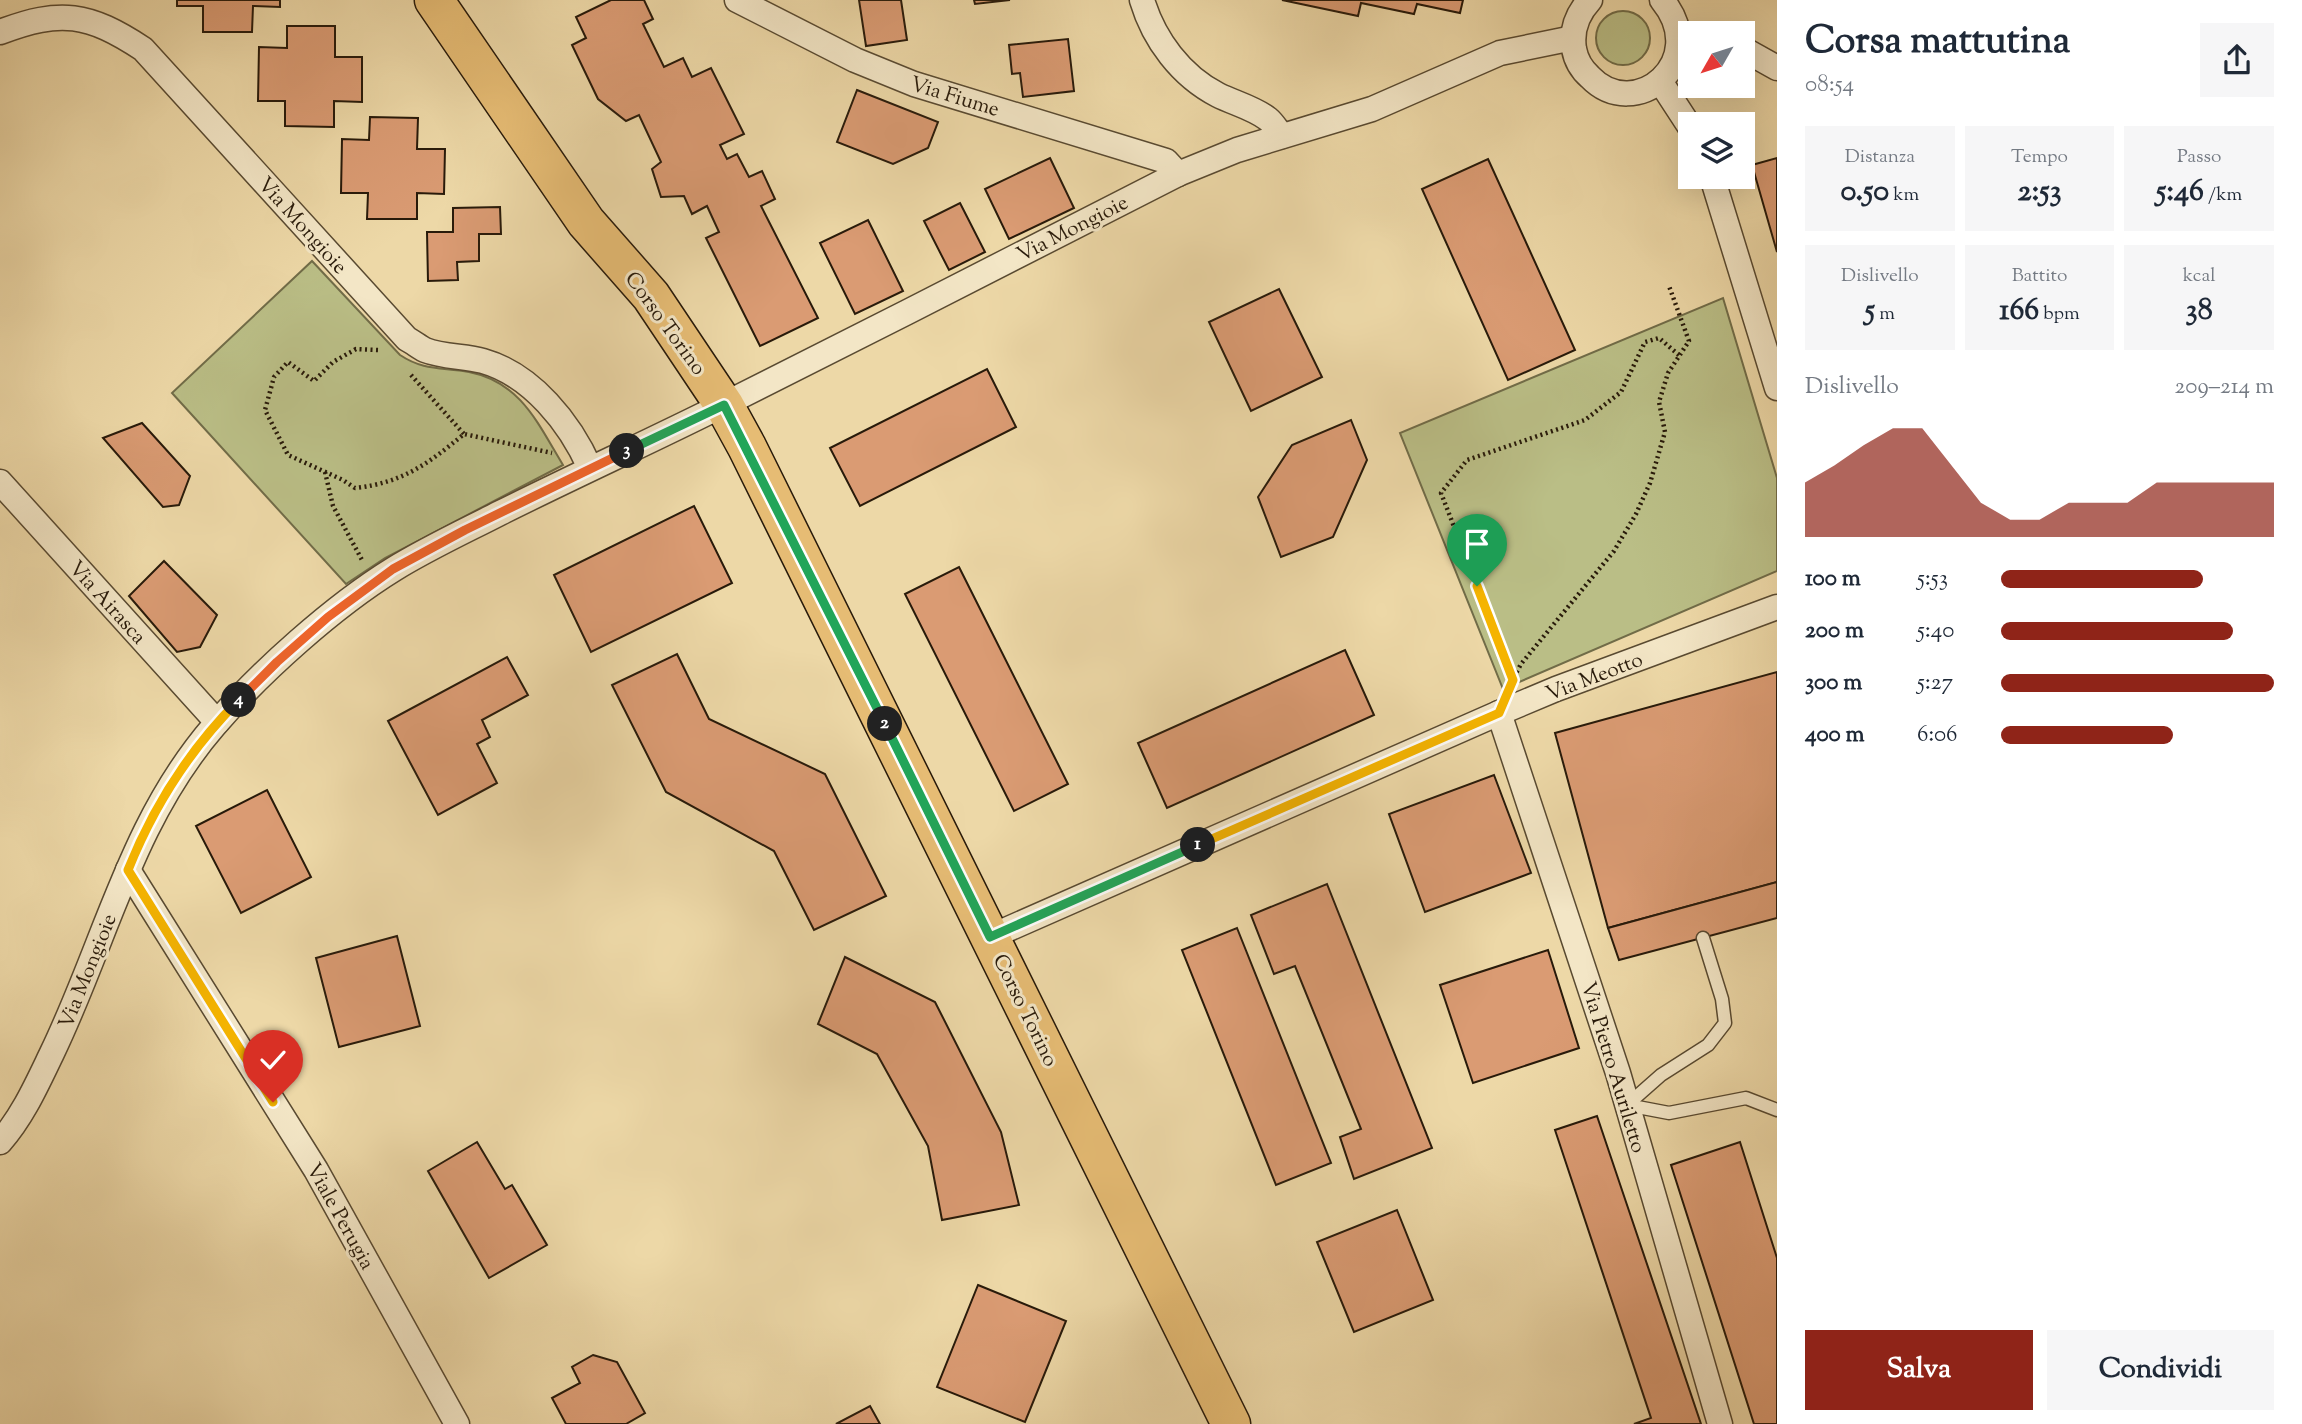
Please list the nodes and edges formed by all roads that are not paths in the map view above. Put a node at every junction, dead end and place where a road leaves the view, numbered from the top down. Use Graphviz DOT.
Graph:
graph roads {
  1 [pos="434,0"];
  2 [pos="737,0"];
  3 [pos="1142,0"];
  4 [pos="1590,0"];
  5 [pos="1662,0"];
  6 [pos="1678,25"];
  7 [pos="0,32"];
  8 [pos="1573,38"];
  9 [pos="1678,55"];
  10 [pos="1755,56"];
  11 [pos="1777,68"];
  12 [pos="1660,81"];
  13 [pos="1680,112"];
  14 [pos="1282,136"];
  15 [pos="1178,174"];
  16 [pos="1716,189"];
  17 [pos="1777,388"];
  18 [pos="724,405"];
  19 [pos="589,464"];
  20 [pos="0,482"];
  21 [pos="1777,607"];
  22 [pos="1499,713"];
  23 [pos="217,722"];
  24 [pos="128,870"];
  25 [pos="990,937"];
  26 [pos="1703,938"];
  27 [pos="1627,1105"];
  28 [pos="1777,1110"];
  29 [pos="0,1142"];
  30 [pos="457,1424"];
  31 [pos="1231,1424"];
  32 [pos="1720,1424"];
  1 -- 18 [label="main road, Corso Torino"];
  2 -- 15 [label="street, Via Fiume"];
  3 -- 14 [label="street"];
  4 -- 8 [label="street"];
  5 -- 6 [label="street"];
  7 -- 19 [label="street, Via Mongioie"];
  8 -- 12 [label="street"];
  8 -- 14 [label="street, Via Mongioie"];
  9 -- 12 [label="street"];
  10 -- 11 [label="street"];
  12 -- 13 [label="street"];
  14 -- 15 [label="street, Via Mongioie"];
  15 -- 18 [label="street, Via Mongioie"];
  16 -- 17 [label="street"];
  18 -- 19 [label="street, Via Mongioie"];
  18 -- 25 [label="main road, Corso Torino"];
  19 -- 23 [label="street, Via Mongioie"];
  20 -- 23 [label="street, Via Airasca"];
  21 -- 22 [label="street, Via Meotto"];
  22 -- 25 [label="street, Via Meotto"];
  22 -- 27 [label="street, Via Pietro Auriletto"];
  23 -- 24 [label="street, Via Mongioie"];
  24 -- 29 [label="street, Via Mongioie"];
  24 -- 30 [label="street, Viale Perugia"];
  25 -- 31 [label="main road, Corso Torino"];
  26 -- 27 [label="lane"];
  27 -- 28 [label="lane"];
  27 -- 32 [label="street, Via Pietro Auriletto"];
}
